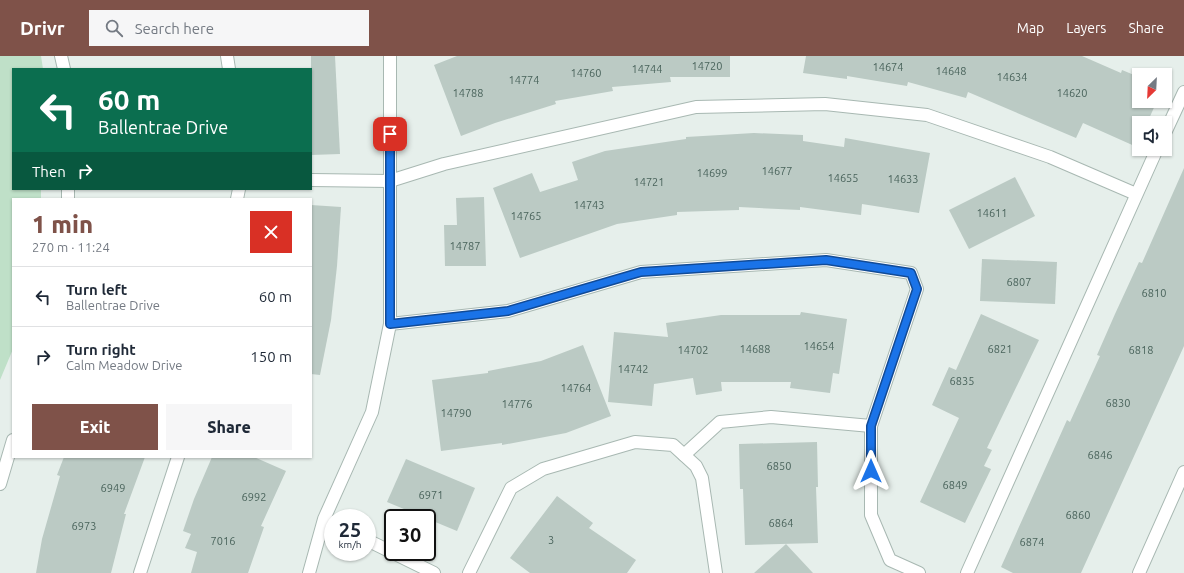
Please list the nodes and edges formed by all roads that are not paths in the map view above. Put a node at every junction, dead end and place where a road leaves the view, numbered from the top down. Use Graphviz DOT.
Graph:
graph roads {
  1 [pos="61,56"];
  2 [pos="227,56"];
  3 [pos="390,56"];
  4 [pos="64,68"];
  5 [pos="229,68"];
  6 [pos="1184,92"];
  7 [pos="1172,118"];
  8 [pos="1154,156"];
  9 [pos="312,180"];
  10 [pos="390,181"];
  11 [pos="1136,194"];
  12 [pos="390,324"];
  13 [pos="871,426"];
  14 [pos="12,443"];
  15 [pos="684,455"];
  16 [pos="178,458"];
  17 [pos="1184,472"];
  18 [pos="0,484"];
  19 [pos="334,509"];
  20 [pos="324,535"];
  21 [pos="376,544"];
  22 [pos="140,573"];
  23 [pos="309,573"];
  24 [pos="434,573"];
  25 [pos="469,573"];
  26 [pos="716,573"];
  27 [pos="919,573"];
  28 [pos="967,573"];
  29 [pos="1139,573"];
  1 -- 4 [label="street"];
  2 -- 5 [label="street"];
  3 -- 10 [label="street"];
  6 -- 7 [label="street"];
  8 -- 11 [label="street"];
  9 -- 10 [label="street"];
  10 -- 11 [label="street"];
  10 -- 12 [label="street"];
  11 -- 28 [label="street"];
  12 -- 13 [label="street"];
  12 -- 19 [label="street"];
  13 -- 15 [label="street"];
  13 -- 27 [label="street"];
  14 -- 18 [label="street"];
  15 -- 25 [label="street"];
  15 -- 26 [label="street"];
  16 -- 22 [label="street"];
  17 -- 29 [label="street"];
  20 -- 23 [label="street"];
  21 -- 24 [label="street"];
}
